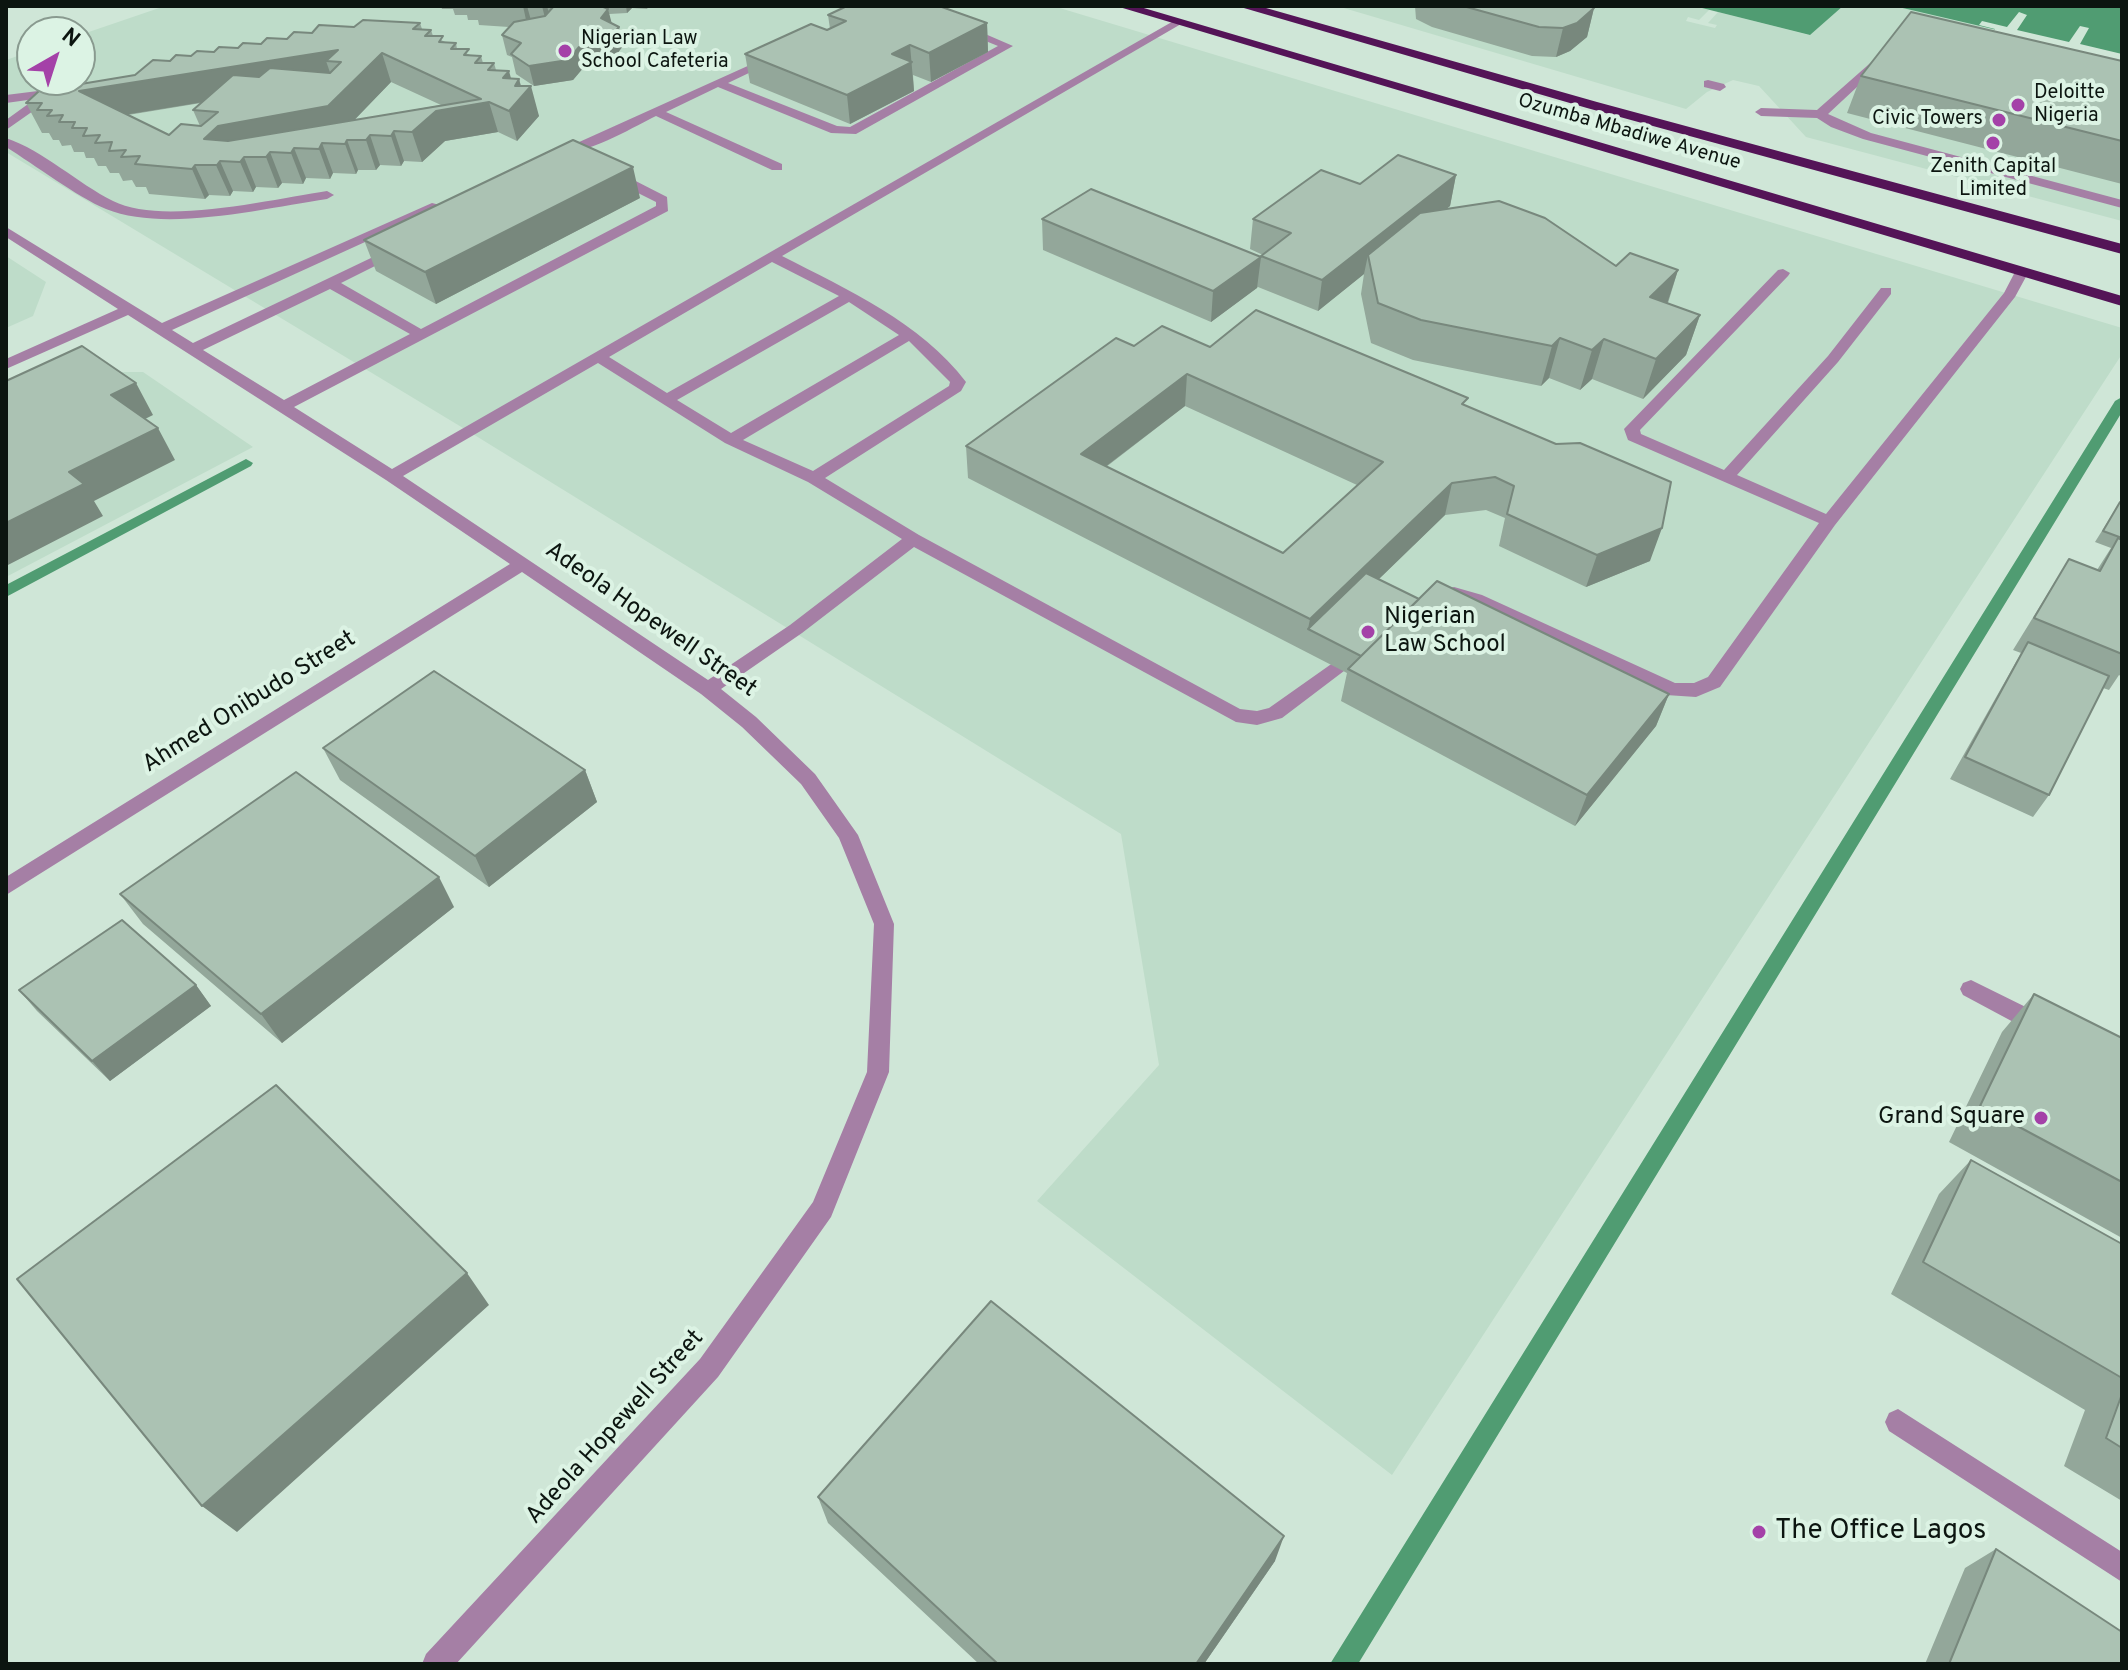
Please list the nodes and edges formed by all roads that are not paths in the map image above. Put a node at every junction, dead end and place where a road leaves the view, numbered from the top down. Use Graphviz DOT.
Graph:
graph roads {
  1 [pos="1123,6"];
  2 [pos="1244,6"];
  3 [pos="947,22"];
  4 [pos="1177,22"];
  5 [pos="791,48"];
  6 [pos="1892,49"];
  7 [pos="720,84"];
  8 [pos="32,96"];
  9 [pos="46,96"];
  10 [pos="6,99"];
  11 [pos="657,112"];
  12 [pos="1761,112"];
  13 [pos="1820,114"];
  14 [pos="6,126"];
  15 [pos="6,142"];
  16 [pos="545,155"];
  17 [pos="561,167"];
  18 [pos="777,167"];
  19 [pos="327,195"];
  20 [pos="451,199"];
  21 [pos="2122,204"];
  22 [pos="6,231"];
  23 [pos="411,242"];
  24 [pos="2122,249"];
  25 [pos="773,257"];
  26 [pos="1783,273"];
  27 [pos="2021,273"];
  28 [pos="330,283"];
  29 [pos="1886,291"];
  30 [pos="848,297"];
  31 [pos="2122,301"];
  32 [pos="127,310"];
  33 [pos="159,330"];
  34 [pos="422,335"];
  35 [pos="909,335"];
  36 [pos="191,350"];
  37 [pos="599,357"];
  38 [pos="6,365"];
  39 [pos="667,399"];
  40 [pos="281,408"];
  41 [pos="731,440"];
  42 [pos="392,476"];
  43 [pos="1726,477"];
  44 [pos="814,478"];
  45 [pos="1829,521"];
  46 [pos="913,539"];
  47 [pos="522,564"];
  48 [pos="1425,606"];
  49 [pos="1375,641"];
  50 [pos="708,689"];
  51 [pos="6,887"];
  52 [pos="1971,989"];
  53 [pos="2054,1032"];
  54 [pos="1898,1422"];
  55 [pos="2122,1568"];
  56 [pos="436,1664"];
  1 -- 4 [label="highway, Ozumba Mbadiwe Avenue"];
  2 -- 24 [label="highway, Ozumba Mbadiwe Avenue"];
  3 -- 7 [label="street"];
  4 -- 25 [label="street"];
  4 -- 27 [label="highway, Ozumba Mbadiwe Avenue"];
  5 -- 7 [label="street"];
  6 -- 13 [label="street"];
  7 -- 11 [label="street"];
  8 -- 10 [label="street"];
  9 -- 14 [label="street"];
  11 -- 16 [label="street"];
  11 -- 18 [label="street"];
  12 -- 13 [label="street"];
  13 -- 21 [label="street"];
  15 -- 19 [label="street"];
  17 -- 34 [label="street"];
  20 -- 33 [label="street"];
  22 -- 32 [label="street, Adeola Hopewell Street"];
  23 -- 28 [label="street"];
  25 -- 30 [label="street"];
  25 -- 37 [label="street"];
  26 -- 43 [label="street"];
  27 -- 31 [label="highway, Ozumba Mbadiwe Avenue"];
  27 -- 45 [label="street"];
  28 -- 34 [label="street"];
  28 -- 36 [label="street"];
  29 -- 43 [label="street"];
  30 -- 35 [label="street"];
  30 -- 39 [label="street"];
  32 -- 33 [label="street, Adeola Hopewell Street"];
  32 -- 38 [label="street"];
  33 -- 36 [label="street, Adeola Hopewell Street"];
  34 -- 40 [label="street"];
  35 -- 41 [label="street"];
  35 -- 44 [label="street"];
  36 -- 40 [label="street, Adeola Hopewell Street"];
  37 -- 39 [label="street"];
  37 -- 42 [label="street"];
  39 -- 41 [label="street"];
  40 -- 42 [label="street, Adeola Hopewell Street"];
  41 -- 44 [label="street"];
  42 -- 47 [label="street, Adeola Hopewell Street"];
  43 -- 45 [label="street"];
  44 -- 46 [label="street"];
  45 -- 48 [label="street"];
  46 -- 49 [label="street"];
  46 -- 50 [label="street"];
  47 -- 50 [label="street, Adeola Hopewell Street"];
  47 -- 51 [label="street, Ahmed Onibudo Street"];
  50 -- 56 [label="street, Adeola Hopewell Street"];
  52 -- 53 [label="street"];
  54 -- 55 [label="street"];
}
